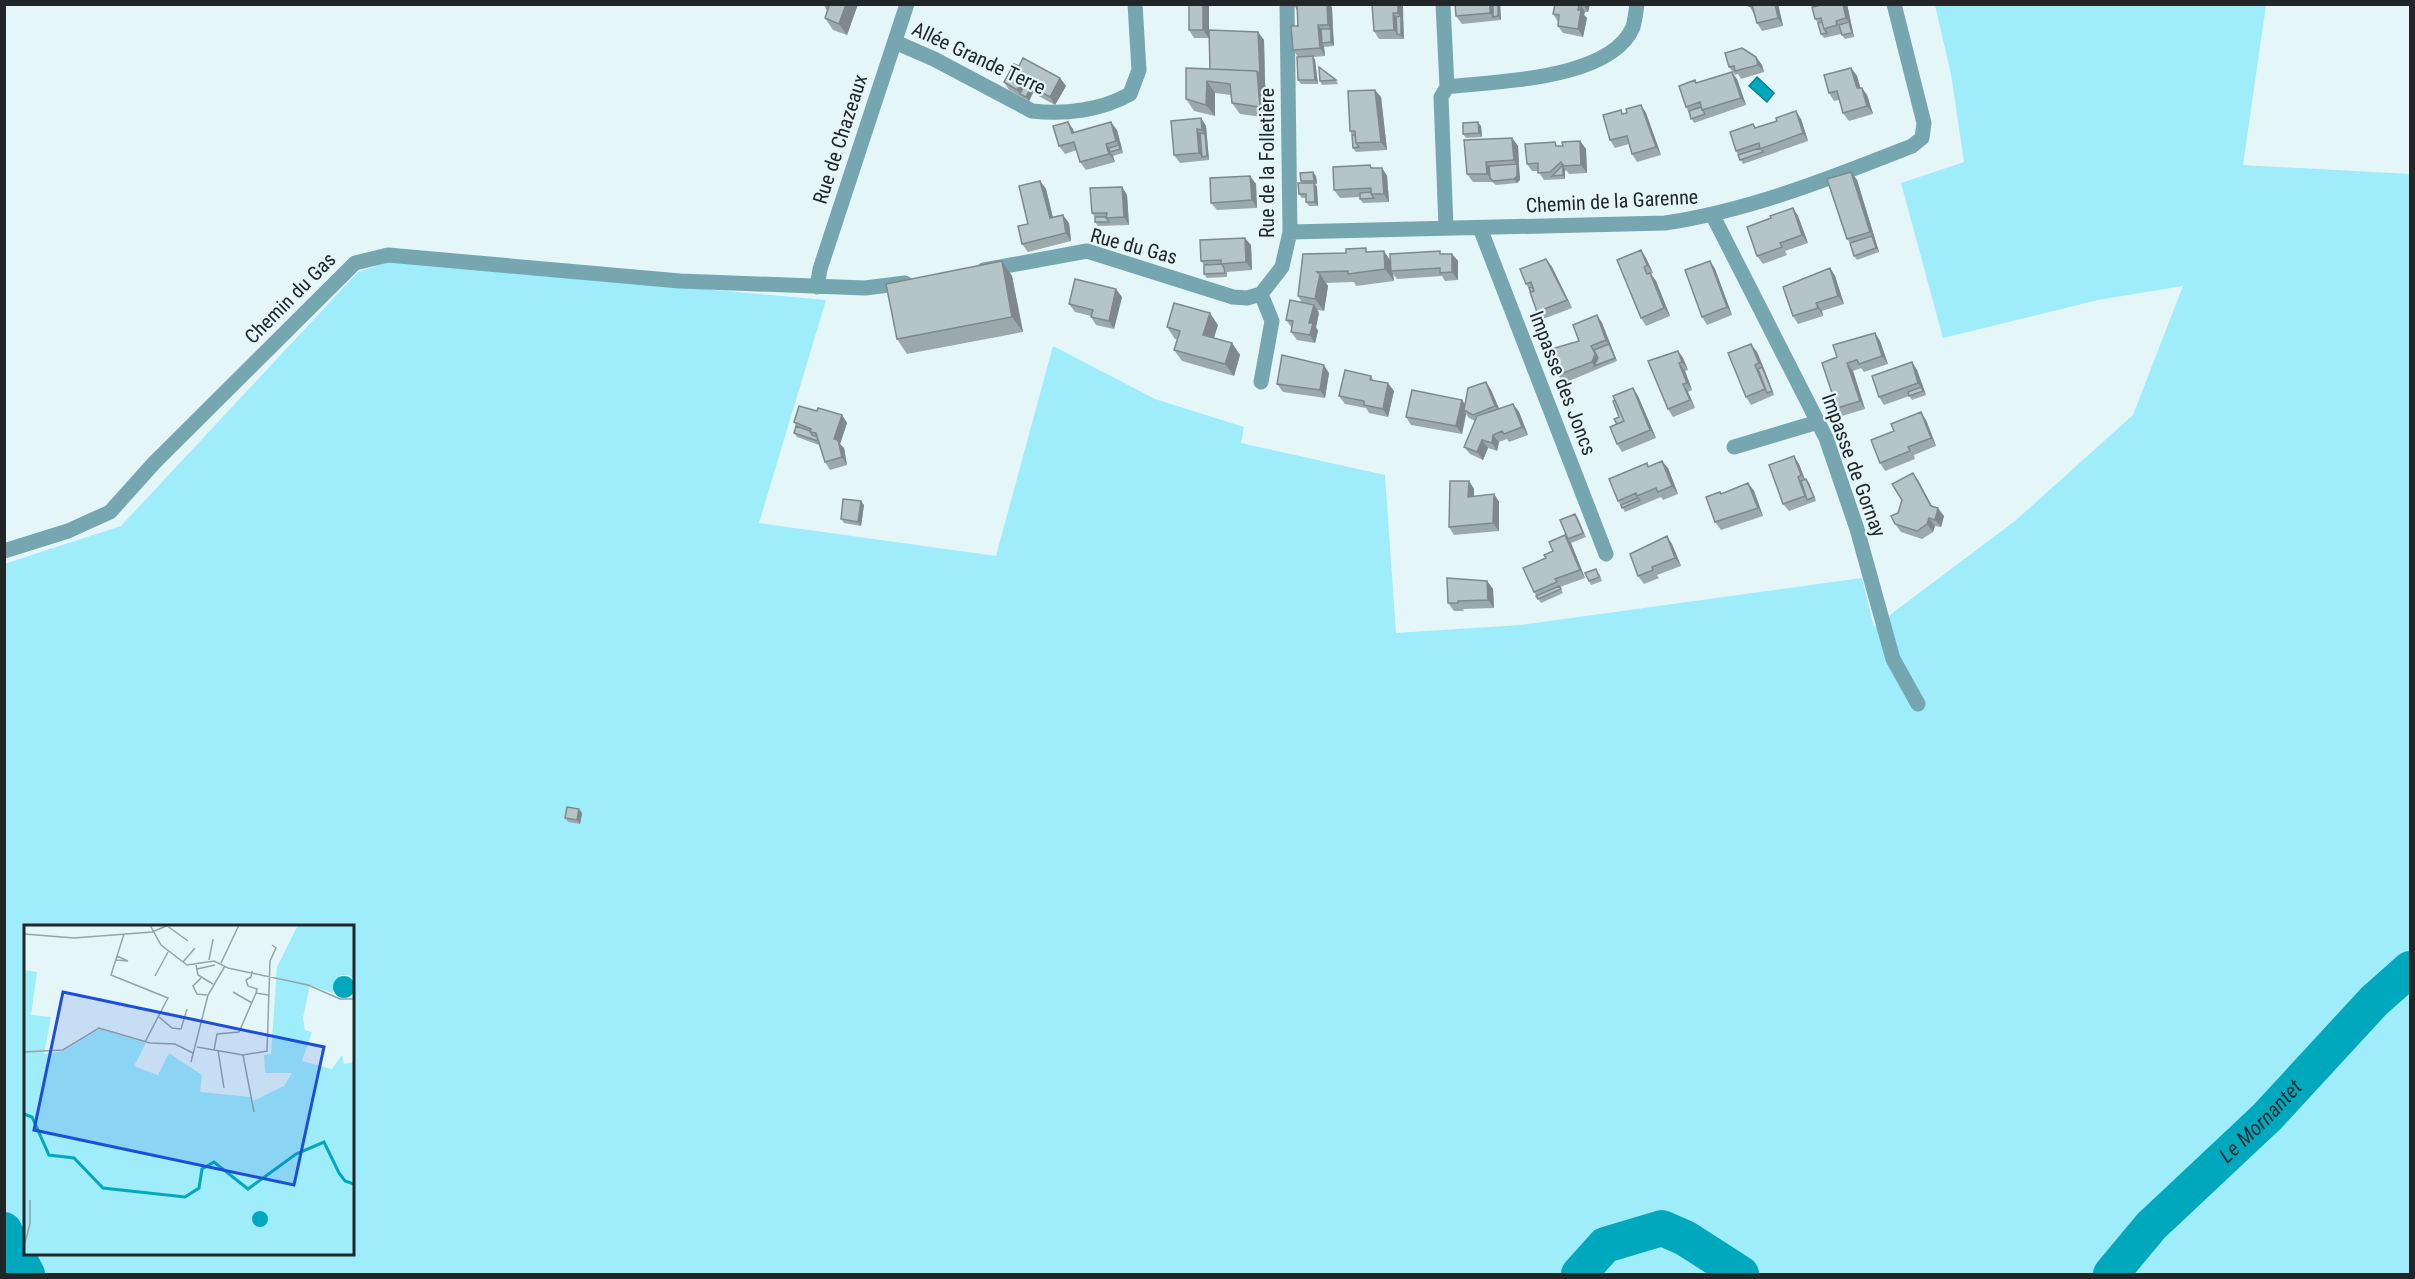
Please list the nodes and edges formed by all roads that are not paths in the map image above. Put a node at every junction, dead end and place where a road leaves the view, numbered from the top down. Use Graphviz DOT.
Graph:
graph roads {
  1 [pos="907,4"];
  2 [pos="1135,4"];
  3 [pos="1287,4"];
  4 [pos="1443,4"];
  5 [pos="1637,4"];
  6 [pos="1894,4"];
  7 [pos="895,42"];
  8 [pos="1447,87"];
  9 [pos="1713,216"];
  10 [pos="1446,227"];
  11 [pos="1480,228"];
  12 [pos="1290,232"];
  13 [pos="968,273"];
  14 [pos="924,280"];
  15 [pos="817,287"];
  16 [pos="1261,294"];
  17 [pos="1261,382"];
  18 [pos="1818,422"];
  19 [pos="1734,447"];
  20 [pos="4,551"];
  21 [pos="1606,554"];
  22 [pos="1918,704"];
  1 -- 7 [label="street, Rue de Chazeaux"];
  2 -- 7 [label="street, Allée Grande Terre"];
  3 -- 12 [label="street, Rue de la Folletière"];
  4 -- 8 [label="street"];
  5 -- 8 [label="street"];
  6 -- 9 [label="street, Chemin de la Garenne"];
  7 -- 15 [label="street, Rue de Chazeaux"];
  8 -- 10 [label="street"];
  9 -- 11 [label="street, Chemin de la Garenne"];
  9 -- 18 [label="street, Impasse de Gornay"];
  10 -- 11 [label="street, Chemin de la Garenne"];
  10 -- 12 [label="street, Chemin de la Garenne"];
  11 -- 21 [label="street, Impasse des Joncs"];
  12 -- 16 [label="street, Rue de la Folletière"];
  13 -- 16 [label="street, Rue du Gas"];
  14 -- 15 [label="street"];
  15 -- 20 [label="street, Chemin du Gas"];
  16 -- 17 [label="street"];
  18 -- 19 [label="street"];
  18 -- 22 [label="street, Impasse de Gornay"];
}
